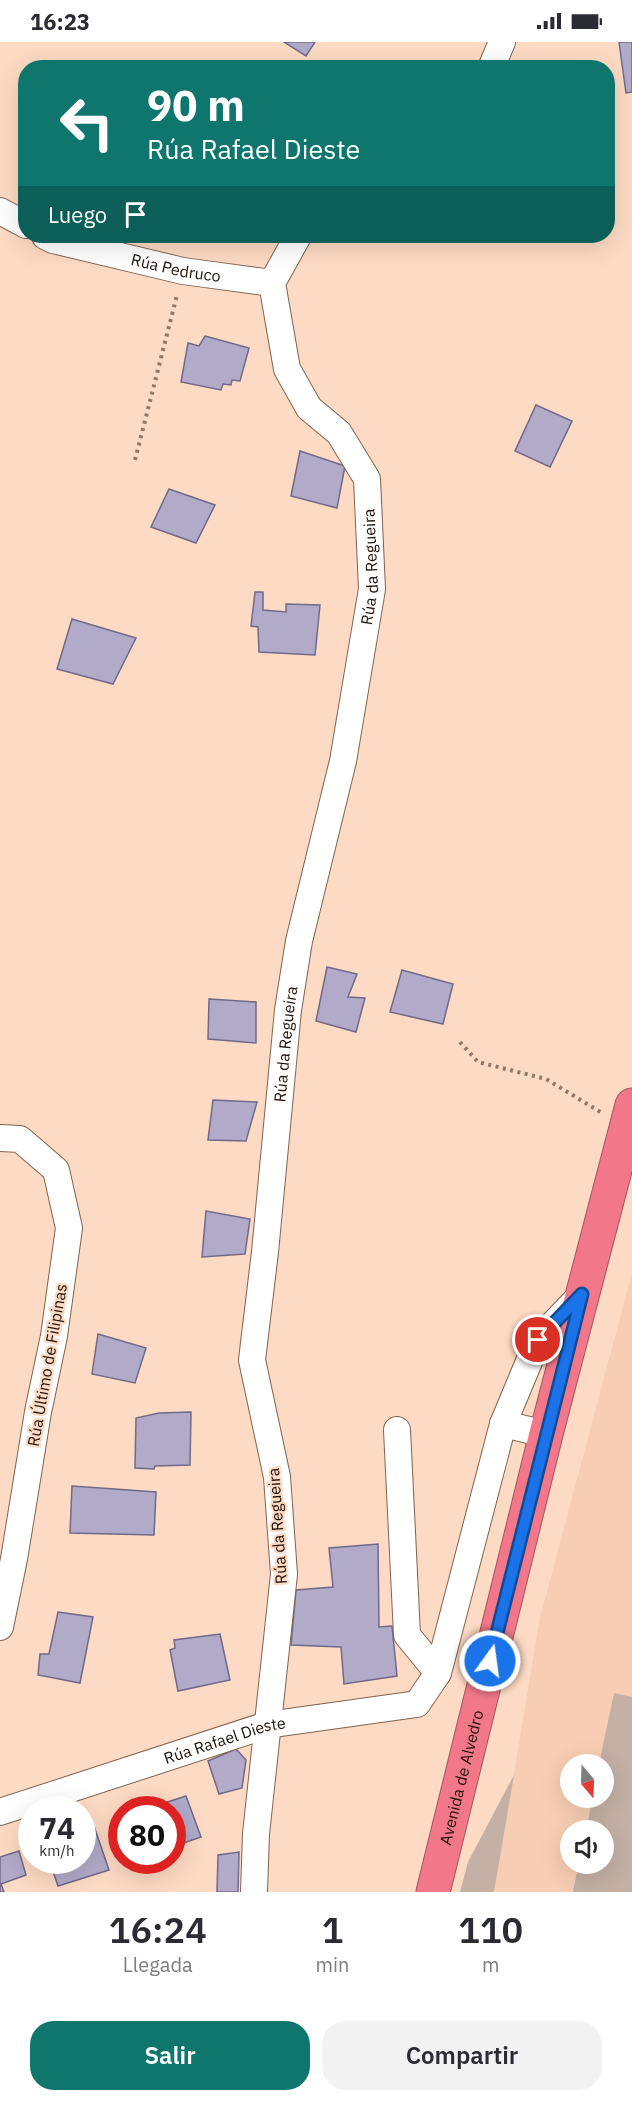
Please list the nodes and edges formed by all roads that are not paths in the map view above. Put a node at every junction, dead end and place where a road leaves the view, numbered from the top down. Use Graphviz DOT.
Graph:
graph roads {
  1 [pos="502,42"];
  2 [pos="494,60"];
  3 [pos="0,211"];
  4 [pos="18,221"];
  5 [pos="66,243"];
  6 [pos="294,243"];
  7 [pos="272,283"];
  8 [pos="628,1116"];
  9 [pos="0,1138"];
  10 [pos="582,1294"];
  11 [pos="503,1424"];
  12 [pos="398,1430"];
  13 [pos="546,1434"];
  14 [pos="0,1627"];
  15 [pos="438,1673"];
  16 [pos="267,1725"];
  17 [pos="0,1812"];
  18 [pos="254,1892"];
  19 [pos="433,1892"];
  1 -- 2 [label="street"];
  3 -- 4 [label="street"];
  5 -- 7 [label="street, Rúa Pedruco"];
  6 -- 7 [label="street"];
  7 -- 16 [label="street, Rúa da Regueira"];
  8 -- 10 [label="highway, Avenida de Alvedro"];
  9 -- 14 [label="street, Rúa Último de Filipinas"];
  10 -- 11 [label="street, Rúa Rafael Dieste"];
  10 -- 13 [label="highway, Avenida de Alvedro"];
  11 -- 13 [label="street"];
  11 -- 15 [label="street, Rúa Rafael Dieste"];
  12 -- 15 [label="street"];
  13 -- 19 [label="highway, Avenida de Alvedro"];
  15 -- 16 [label="street, Rúa Rafael Dieste"];
  16 -- 17 [label="street, Rúa Rafael Dieste"];
  16 -- 18 [label="street, Rúa da Regueira"];
}
